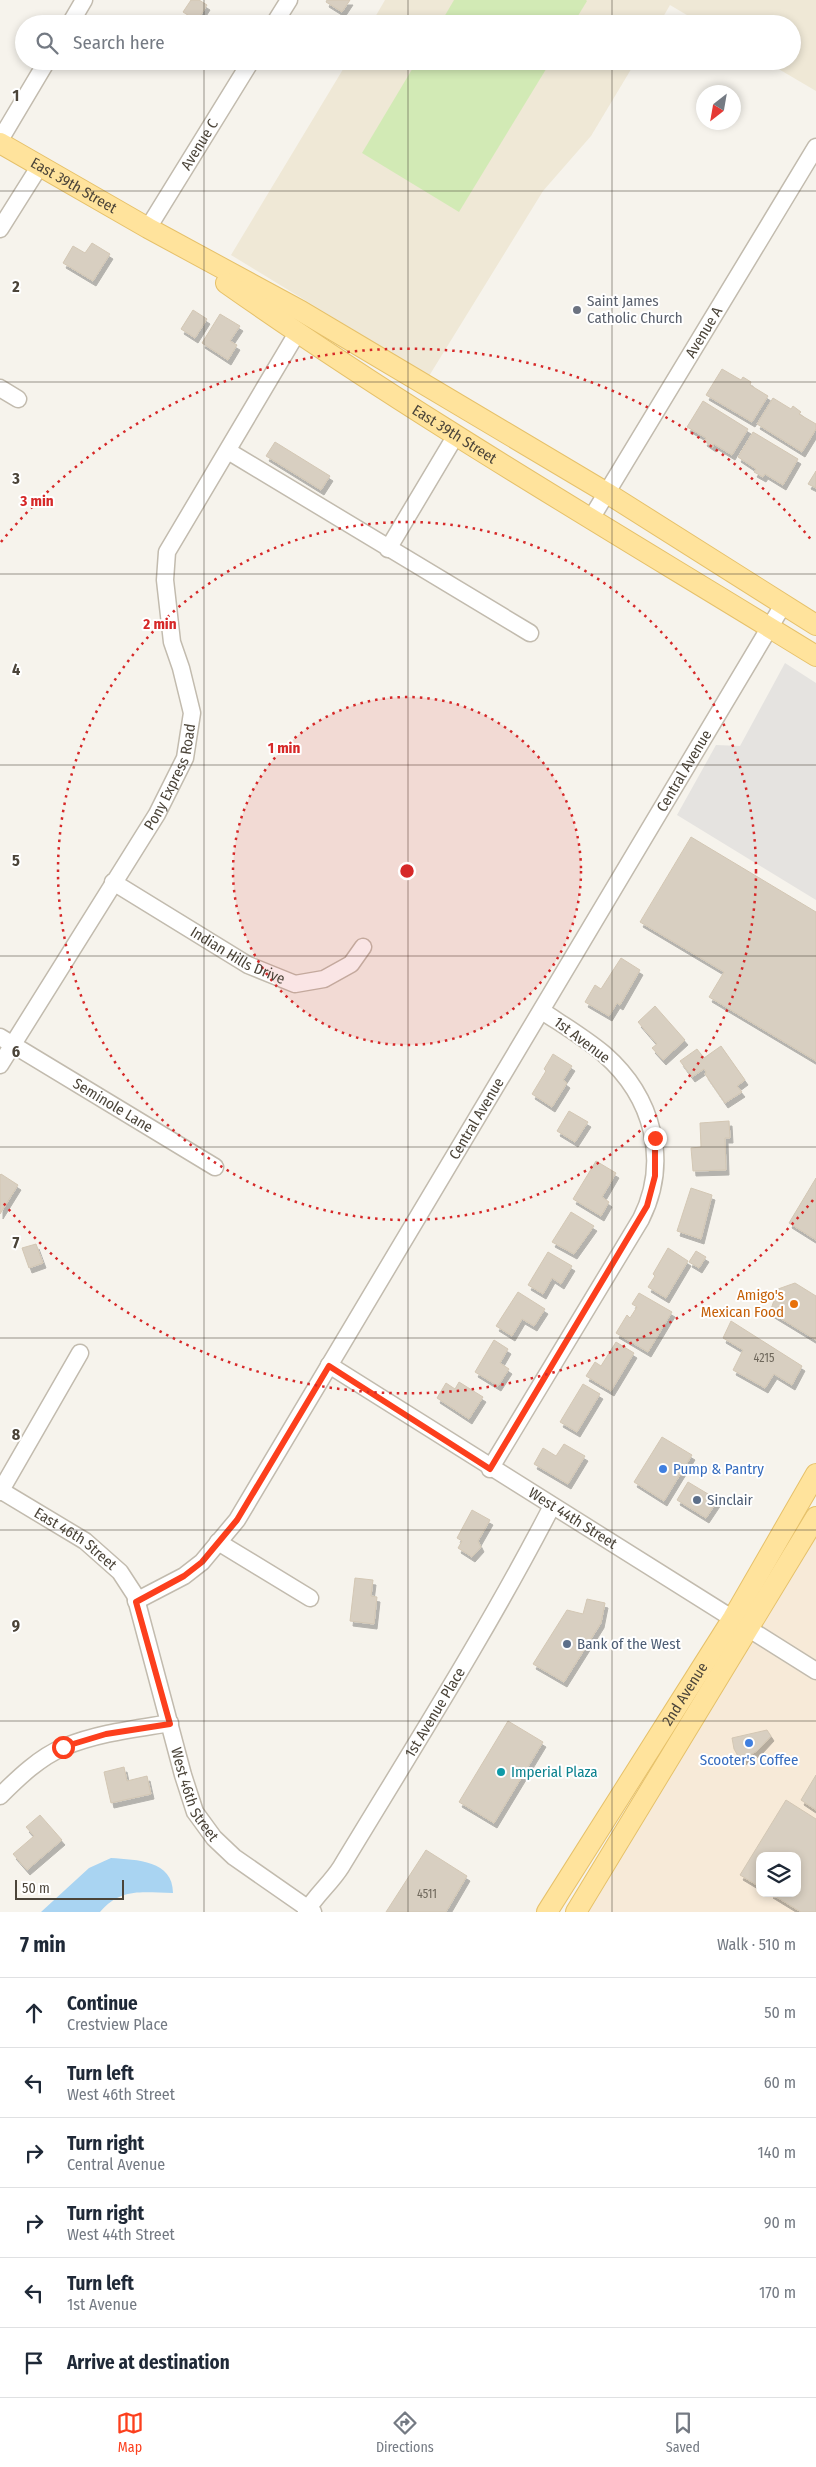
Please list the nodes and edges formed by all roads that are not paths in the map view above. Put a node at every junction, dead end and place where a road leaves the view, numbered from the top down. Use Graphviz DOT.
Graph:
graph roads {
  1 [pos="84,0"];
  2 [pos="289,0"];
  3 [pos="75,15"];
  4 [pos="280,15"];
  5 [pos="42,70"];
  6 [pos="245,70"];
  7 [pos="0,142"];
  8 [pos="816,147"];
  9 [pos="39,167"];
  10 [pos="148,228"];
  11 [pos="0,229"];
  12 [pos="297,333"];
  13 [pos="0,388"];
  14 [pos="18,399"];
  15 [pos="456,434"];
  16 [pos="228,452"];
  17 [pos="607,494"];
  18 [pos="592,518"];
  19 [pos="388,549"];
  20 [pos="783,604"];
  21 [pos="816,625"];
  22 [pos="770,627"];
  23 [pos="530,633"];
  24 [pos="816,656"];
  25 [pos="113,882"];
  26 [pos="362,947"];
  27 [pos="542,1010"];
  28 [pos="6,1041"];
  29 [pos="0,1065"];
  30 [pos="214,1167"];
  31 [pos="80,1353"];
  32 [pos="329,1366"];
  33 [pos="490,1469"];
  34 [pos="816,1474"];
  35 [pos="0,1491"];
  36 [pos="552,1506"];
  37 [pos="816,1517"];
  38 [pos="218,1542"];
  39 [pos="310,1598"];
  40 [pos="136,1602"];
  41 [pos="741,1622"];
  42 [pos="816,1671"];
  43 [pos="170,1724"];
  44 [pos="0,1796"];
  45 [pos="309,1911"];
  46 [pos="546,1912"];
  47 [pos="576,1912"];
  1 -- 3 [label="street"];
  2 -- 4 [label="street"];
  5 -- 7 [label="street"];
  6 -- 10 [label="street, Avenue C"];
  7 -- 9 [label="main road, East 39th Street"];
  8 -- 17 [label="street, Avenue A"];
  9 -- 10 [label="main road, East 39th Street"];
  9 -- 11 [label="street"];
  10 -- 12 [label="main road, East 39th Street"];
  10 -- 17 [label="main road, East 39th Street"];
  12 -- 15 [label="main road, East 39th Street"];
  12 -- 16 [label="street, Pony Express Road"];
  13 -- 14 [label="street"];
  15 -- 18 [label="main road, East 39th Street"];
  15 -- 19 [label="street"];
  16 -- 19 [label="street"];
  16 -- 25 [label="street, Pony Express Road"];
  17 -- 18 [label="street, Avenue A"];
  17 -- 20 [label="main road, East 39th Street"];
  18 -- 22 [label="main road, East 39th Street"];
  19 -- 23 [label="street"];
  20 -- 21 [label="main road, East 39th Street"];
  20 -- 22 [label="street, Central Avenue"];
  22 -- 24 [label="main road, East 39th Street"];
  22 -- 27 [label="street, Central Avenue"];
  25 -- 26 [label="street, Indian Hills Drive"];
  25 -- 28 [label="street, Pony Express Road"];
  27 -- 32 [label="street, Central Avenue"];
  27 -- 33 [label="street, 1st Avenue"];
  28 -- 29 [label="street, Pony Express Road"];
  28 -- 30 [label="street, Seminole Lane"];
  31 -- 35 [label="street"];
  32 -- 33 [label="street, West 44th Street"];
  32 -- 38 [label="street, Central Avenue"];
  33 -- 36 [label="street, West 44th Street"];
  34 -- 41 [label="main road, 2nd Avenue"];
  35 -- 40 [label="street, East 46th Street"];
  36 -- 41 [label="street, West 44th Street"];
  36 -- 45 [label="street, 1st Avenue Place"];
  37 -- 41 [label="main road, 2nd Avenue"];
  38 -- 39 [label="street"];
  38 -- 40 [label="street, Central Avenue"];
  40 -- 43 [label="street, West 46th Street"];
  41 -- 42 [label="street, West 44th Street"];
  41 -- 46 [label="main road, 2nd Avenue"];
  41 -- 47 [label="main road, 2nd Avenue"];
  43 -- 44 [label="street"];
  43 -- 45 [label="street, West 46th Street"];
}
